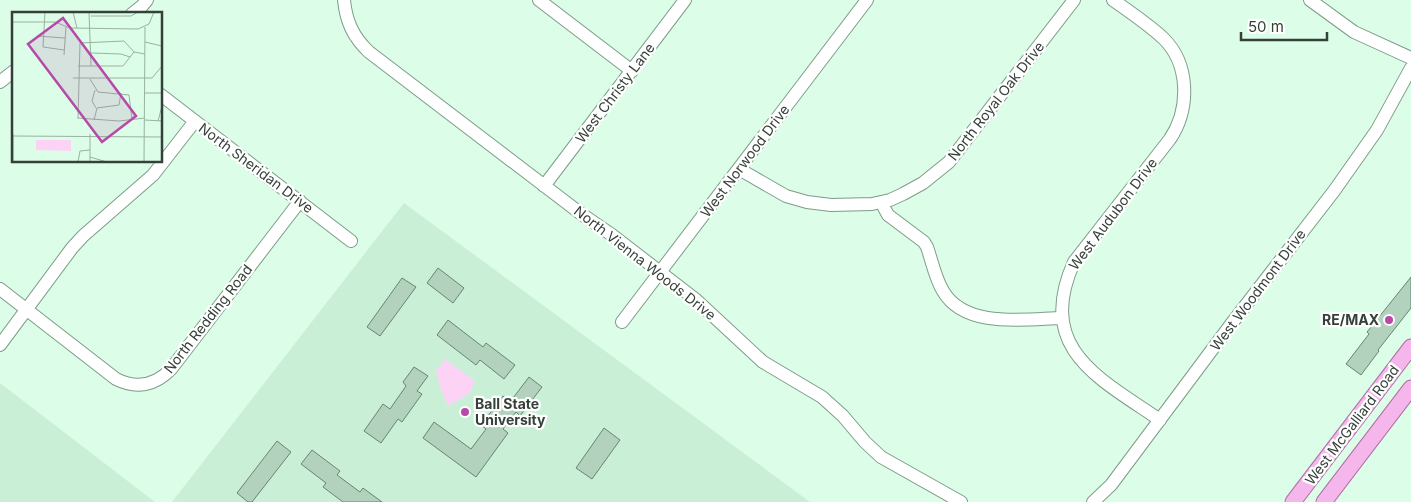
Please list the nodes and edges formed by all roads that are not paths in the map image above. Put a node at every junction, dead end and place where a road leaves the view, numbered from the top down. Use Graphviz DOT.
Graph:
graph roads {
  1 [pos="146,0"];
  2 [pos="539,0"];
  3 [pos="685,0"];
  4 [pos="867,0"];
  5 [pos="1074,0"];
  6 [pos="1114,0"];
  7 [pos="1310,0"];
  8 [pos="344,4"];
  9 [pos="134,12"];
  10 [pos="1411,58"];
  11 [pos="1411,68"];
  12 [pos="632,71"];
  13 [pos="12,73"];
  14 [pos="0,82"];
  15 [pos="162,96"];
  16 [pos="195,121"];
  17 [pos="739,169"];
  18 [pos="544,186"];
  19 [pos="300,202"];
  20 [pos="881,202"];
  21 [pos="351,241"];
  22 [pos="660,272"];
  23 [pos="0,289"];
  24 [pos="26,310"];
  25 [pos="1062,318"];
  26 [pos="622,322"];
  27 [pos="0,344"];
  28 [pos="1411,347"];
  29 [pos="1411,388"];
  30 [pos="1160,420"];
  31 [pos="961,502"];
  32 [pos="1092,502"];
  33 [pos="1292,502"];
  34 [pos="1324,502"];
  1 -- 9 [label="street"];
  2 -- 12 [label="street"];
  3 -- 12 [label="street, West Christy Lane"];
  4 -- 17 [label="street, West Norwood Drive"];
  5 -- 20 [label="street, North Royal Oak Drive"];
  6 -- 25 [label="street, West Audubon Drive"];
  7 -- 10 [label="street"];
  8 -- 18 [label="street, North Vienna Woods Drive"];
  11 -- 30 [label="street, West Woodmont Drive"];
  12 -- 18 [label="street, West Christy Lane"];
  13 -- 14 [label="street"];
  15 -- 16 [label="street, North Sheridan Drive"];
  16 -- 19 [label="street, North Sheridan Drive"];
  16 -- 24 [label="street"];
  17 -- 20 [label="street, North Royal Oak Drive"];
  17 -- 22 [label="street, West Norwood Drive"];
  18 -- 22 [label="street, North Vienna Woods Drive"];
  19 -- 21 [label="street, North Sheridan Drive"];
  19 -- 24 [label="street, North Redding Road"];
  20 -- 25 [label="street"];
  22 -- 26 [label="street, West Norwood Drive"];
  22 -- 31 [label="street, North Vienna Woods Drive"];
  23 -- 24 [label="street, North Redding Road"];
  24 -- 27 [label="street"];
  25 -- 30 [label="street, West Audubon Drive"];
  28 -- 33 [label="main road, West McGalliard Road"];
  29 -- 34 [label="main road, West McGalliard Road"];
  30 -- 32 [label="street, West Woodmont Drive"];
}
